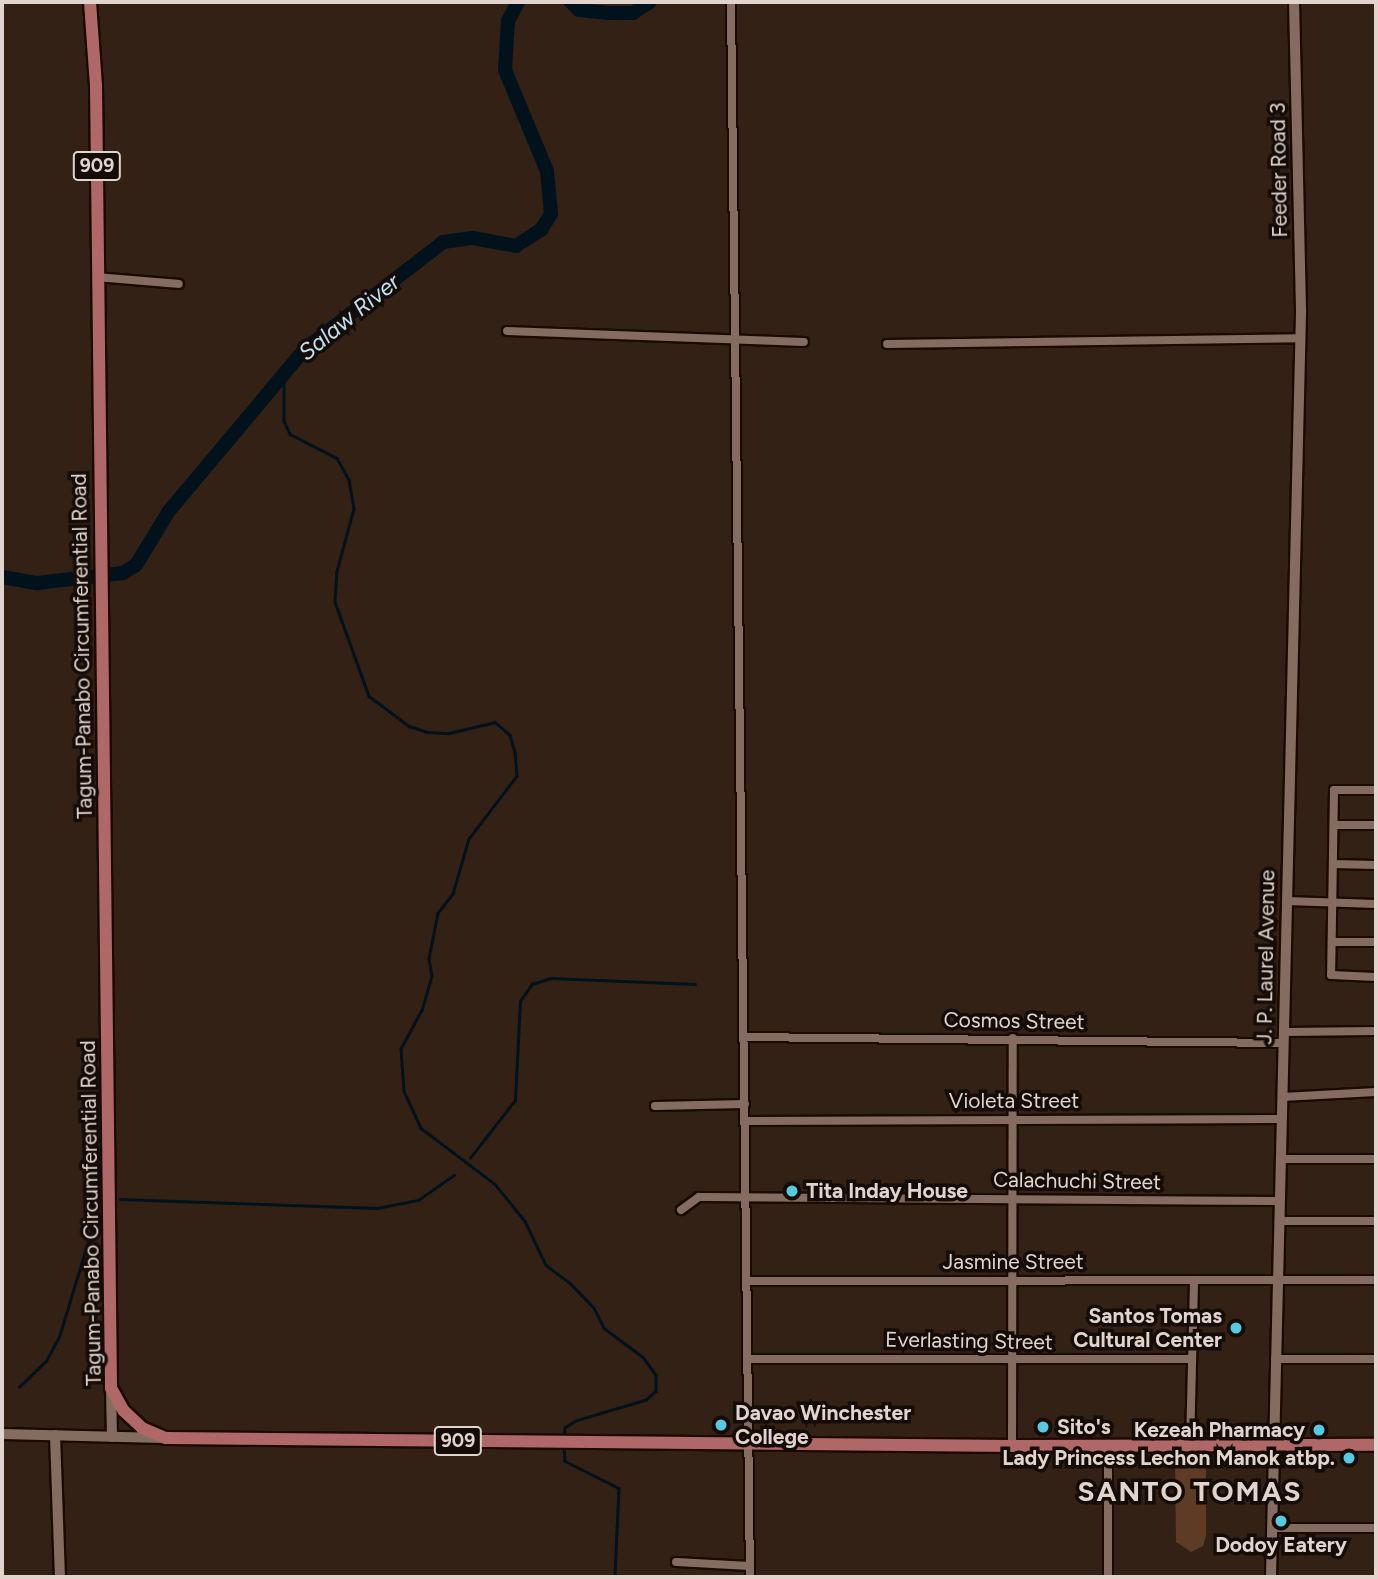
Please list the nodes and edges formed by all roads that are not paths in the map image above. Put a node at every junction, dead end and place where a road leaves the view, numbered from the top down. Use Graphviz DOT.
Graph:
graph roads {
  1 [pos="90,2"];
  2 [pos="731,2"];
  3 [pos="1294,2"];
  4 [pos="97,277"];
  5 [pos="179,284"];
  6 [pos="507,331"];
  7 [pos="1300,338"];
  8 [pos="735,339"];
  9 [pos="804,342"];
  10 [pos="887,344"];
  11 [pos="1376,790"];
  12 [pos="1334,825"];
  13 [pos="1376,825"];
  14 [pos="1333,864"];
  15 [pos="1376,865"];
  16 [pos="1287,901"];
  17 [pos="1333,902"];
  18 [pos="1376,904"];
  19 [pos="1332,942"];
  20 [pos="1376,942"];
  21 [pos="1376,977"];
  22 [pos="1376,1031"];
  23 [pos="744,1037"];
  24 [pos="1013,1038"];
  25 [pos="1283,1038"];
  26 [pos="1376,1092"];
  27 [pos="1282,1097"];
  28 [pos="745,1104"];
  29 [pos="655,1106"];
  30 [pos="1011,1118"];
  31 [pos="1281,1119"];
  32 [pos="746,1121"];
  33 [pos="1280,1159"];
  34 [pos="1376,1159"];
  35 [pos="748,1198"];
  36 [pos="1012,1198"];
  37 [pos="1279,1201"];
  38 [pos="681,1210"];
  39 [pos="1279,1221"];
  40 [pos="1376,1221"];
  41 [pos="1013,1279"];
  42 [pos="1194,1280"];
  43 [pos="1277,1280"];
  44 [pos="1376,1280"];
  45 [pos="748,1281"];
  46 [pos="747,1359"];
  47 [pos="1191,1359"];
  48 [pos="1275,1359"];
  49 [pos="1376,1359"];
  50 [pos="1012,1360"];
  51 [pos="111,1388"];
  52 [pos="2,1434"];
  53 [pos="55,1435"];
  54 [pos="112,1437"];
  55 [pos="166,1438"];
  56 [pos="749,1443"];
  57 [pos="1376,1445"];
  58 [pos="1012,1446"];
  59 [pos="1108,1446"];
  60 [pos="1190,1446"];
  61 [pos="1273,1446"];
  62 [pos="1272,1528"];
  63 [pos="1376,1528"];
  64 [pos="676,1562"];
  65 [pos="750,1566"];
  66 [pos="60,1577"];
  67 [pos="750,1577"];
  68 [pos="1108,1577"];
  69 [pos="1271,1577"];
  1 -- 4 [label="main road, Tagum-Panabo Circumferential Road / 909"];
  2 -- 8 [label="street"];
  3 -- 7 [label="street, Feeder Road 3"];
  4 -- 5 [label="street"];
  4 -- 51 [label="main road, Tagum-Panabo Circumferential Road / 909"];
  6 -- 8 [label="street"];
  7 -- 10 [label="street"];
  7 -- 16 [label="street, J. P. Laurel Avenue"];
  8 -- 9 [label="street"];
  8 -- 23 [label="street"];
  11 -- 12 [label="street"];
  12 -- 13 [label="street"];
  12 -- 14 [label="street"];
  14 -- 15 [label="street"];
  14 -- 17 [label="street"];
  16 -- 17 [label="street"];
  16 -- 25 [label="street, J. P. Laurel Avenue"];
  17 -- 18 [label="street"];
  17 -- 19 [label="street"];
  19 -- 20 [label="street"];
  19 -- 21 [label="street"];
  22 -- 25 [label="street, Cosmos Street"];
  23 -- 24 [label="street, Cosmos Street"];
  23 -- 28 [label="street"];
  24 -- 25 [label="street, Cosmos Street"];
  24 -- 30 [label="street"];
  25 -- 27 [label="street, J. P. Laurel Avenue"];
  26 -- 27 [label="street"];
  27 -- 31 [label="street, J. P. Laurel Avenue"];
  28 -- 29 [label="street"];
  28 -- 32 [label="street"];
  30 -- 31 [label="street, Violeta Street"];
  30 -- 32 [label="street, Violeta Street"];
  30 -- 36 [label="street"];
  31 -- 33 [label="street, J. P. Laurel Avenue"];
  32 -- 35 [label="street"];
  33 -- 34 [label="street"];
  33 -- 37 [label="street, J. P. Laurel Avenue"];
  35 -- 36 [label="street, Calachuchi Street"];
  35 -- 38 [label="street, Calachuchi Street"];
  35 -- 45 [label="street"];
  36 -- 37 [label="street, Calachuchi Street"];
  36 -- 41 [label="street"];
  37 -- 39 [label="street, J. P. Laurel Avenue"];
  39 -- 40 [label="street"];
  39 -- 43 [label="street, J. P. Laurel Avenue"];
  41 -- 42 [label="street, Jasmine Street"];
  41 -- 45 [label="street, Jasmine Street"];
  41 -- 50 [label="street"];
  42 -- 43 [label="street, Jasmine Street"];
  42 -- 47 [label="street"];
  43 -- 44 [label="street, Jasmine Street"];
  43 -- 48 [label="street, J. P. Laurel Avenue"];
  45 -- 46 [label="street"];
  46 -- 50 [label="street, Everlasting Street"];
  46 -- 56 [label="street"];
  47 -- 50 [label="street, Everlasting Street"];
  47 -- 60 [label="street"];
  48 -- 49 [label="street"];
  48 -- 61 [label="street, J. P. Laurel Avenue"];
  50 -- 58 [label="street"];
  51 -- 54 [label="street"];
  51 -- 55 [label="main road, Tagum-Panabo Circumferential Road / 909"];
  52 -- 53 [label="street"];
  53 -- 54 [label="street"];
  53 -- 66 [label="street"];
  54 -- 55 [label="street"];
  55 -- 56 [label="main road, Tagum-Panabo Circumferential Road / 909"];
  56 -- 58 [label="main road, Tagum-Panabo Circumferential Road / 909"];
  56 -- 65 [label="street"];
  57 -- 61 [label="main road, Tagum-Panabo Circumferential Road / 909"];
  58 -- 59 [label="main road, Tagum-Panabo Circumferential Road / 909"];
  59 -- 60 [label="main road, Tagum-Panabo Circumferential Road / 909"];
  59 -- 68 [label="street"];
  60 -- 61 [label="main road, Tagum-Panabo Circumferential Road / 909"];
  61 -- 62 [label="street, J. P. Laurel Avenue"];
  62 -- 63 [label="street"];
  62 -- 69 [label="street, J. P. Laurel Avenue"];
  64 -- 65 [label="street"];
  65 -- 67 [label="street"];
}
